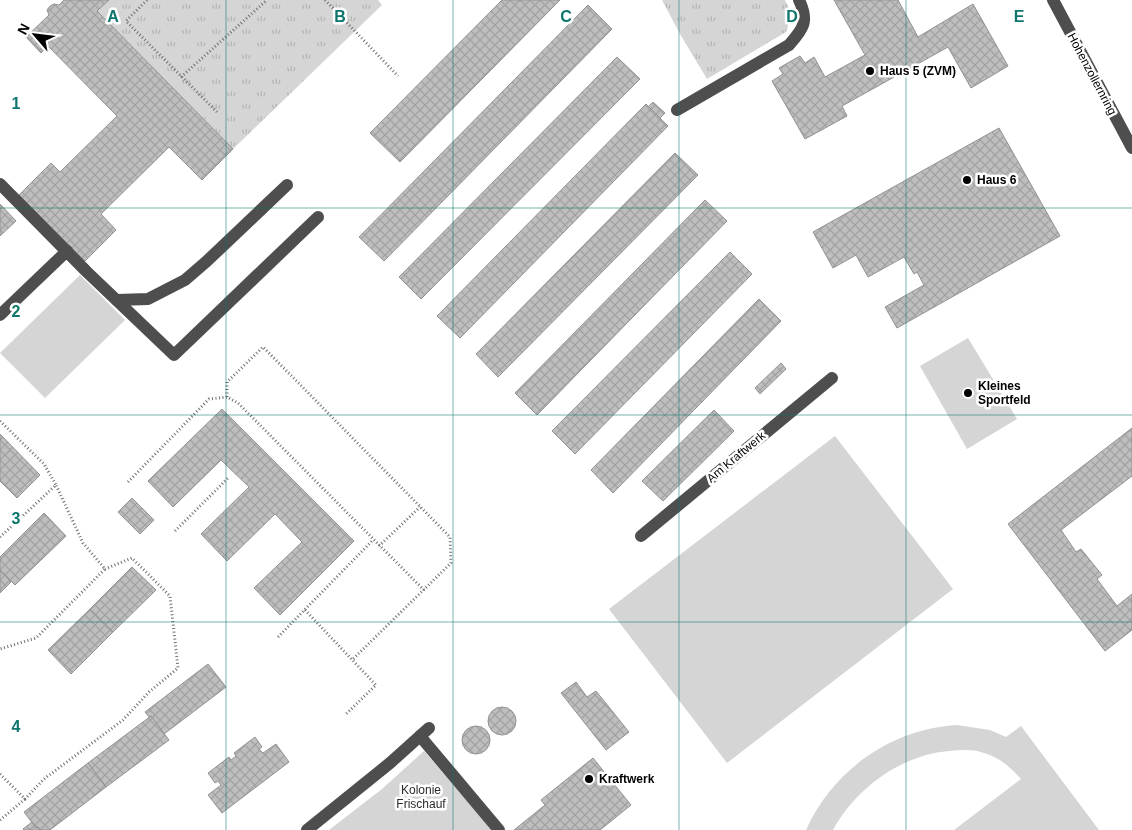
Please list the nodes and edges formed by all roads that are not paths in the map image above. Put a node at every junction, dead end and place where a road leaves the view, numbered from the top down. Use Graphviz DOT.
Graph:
graph roads {
  1 [pos="799,0"];
  2 [pos="1053,0"];
  3 [pos="677,110"];
  4 [pos="1132,148"];
  5 [pos="0,184"];
  6 [pos="287,185"];
  7 [pos="318,217"];
  8 [pos="67,251"];
  9 [pos="117,300"];
  10 [pos="0,315"];
  11 [pos="832,378"];
  12 [pos="641,536"];
  13 [pos="307,830"];
  14 [pos="499,830"];
  1 -- 3 [label="street"];
  2 -- 4 [label="street, Hohenzollernring"];
  5 -- 8 [label="street"];
  6 -- 9 [label="street"];
  7 -- 9 [label="street"];
  8 -- 9 [label="street"];
  8 -- 10 [label="street"];
  11 -- 12 [label="street, Am Kraftwerk"];
  13 -- 14 [label="street"];
}
